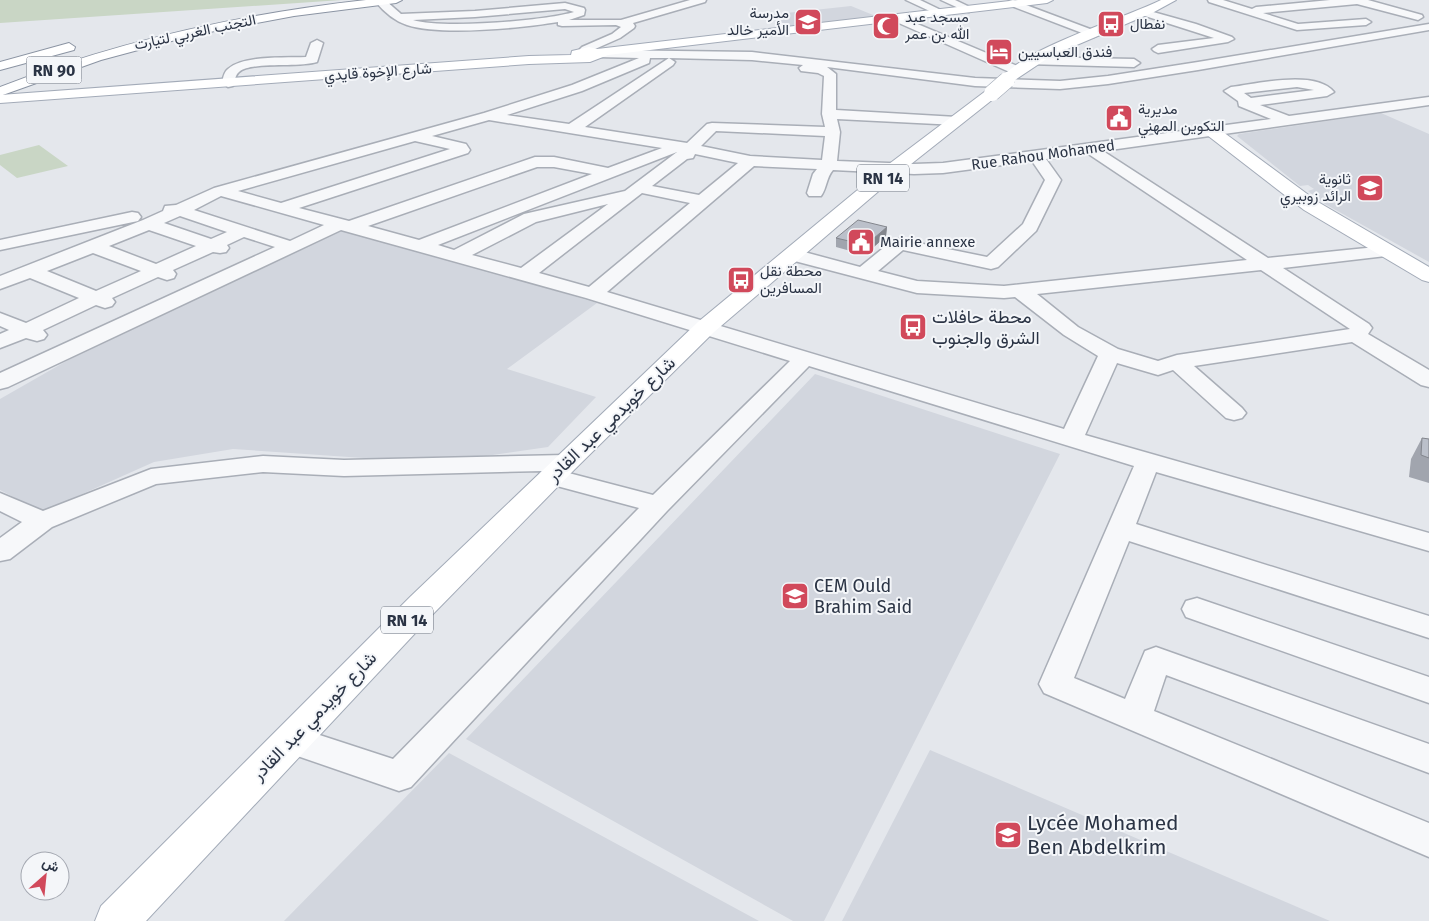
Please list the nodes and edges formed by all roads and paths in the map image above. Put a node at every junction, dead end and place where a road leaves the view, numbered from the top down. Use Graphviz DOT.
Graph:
graph roads {
  1 [pos="396,0"];
  2 [pos="700,0"];
  3 [pos="911,0"];
  4 [pos="946,0"];
  5 [pos="1047,0"];
  6 [pos="1170,0"];
  7 [pos="1213,0"];
  8 [pos="1258,0"];
  9 [pos="1356,0"];
  10 [pos="1363,0"];
  11 [pos="381,2"];
  12 [pos="1020,2"];
  13 [pos="1282,8"];
  14 [pos="968,9"];
  15 [pos="1248,11"];
  16 [pos="940,12"];
  17 [pos="1146,13"];
  18 [pos="399,17"];
  19 [pos="1423,17"];
  20 [pos="896,18"];
  21 [pos="520,22"];
  22 [pos="623,23"];
  23 [pos="1338,25"];
  24 [pos="1429,27"];
  25 [pos="1094,34"];
  26 [pos="317,43"];
  27 [pos="84,44"];
  28 [pos="1158,49"];
  29 [pos="600,51"];
  30 [pos="645,60"];
  31 [pos="1030,61"];
  32 [pos="669,62"];
  33 [pos="0,66"];
  34 [pos="1198,66"];
  35 [pos="1014,74"];
  36 [pos="228,83"];
  37 [pos="0,92"];
  38 [pos="0,99"];
  39 [pos="1429,101"];
  40 [pos="1249,102"];
  41 [pos="830,114"];
  42 [pos="489,116"];
  43 [pos="957,121"];
  44 [pos="1288,121"];
  45 [pos="572,129"];
  46 [pos="833,132"];
  47 [pos="1213,132"];
  48 [pos="414,138"];
  49 [pos="685,147"];
  50 [pos="1090,149"];
  51 [pos="1036,156"];
  52 [pos="747,163"];
  53 [pos="829,165"];
  54 [pos="895,168"];
  55 [pos="611,172"];
  56 [pos="637,190"];
  57 [pos="220,191"];
  58 [pos="815,194"];
  59 [pos="702,201"];
  60 [pos="281,208"];
  61 [pos="178,210"];
  62 [pos="149,224"];
  63 [pos="345,226"];
  64 [pos="243,231"];
  65 [pos="0,245"];
  66 [pos="92,246"];
  67 [pos="211,246"];
  68 [pos="420,246"];
  69 [pos="292,247"];
  70 [pos="1386,251"];
  71 [pos="793,255"];
  72 [pos="456,256"];
  73 [pos="996,259"];
  74 [pos="262,261"];
  75 [pos="1266,264"];
  76 [pos="157,270"];
  77 [pos="30,271"];
  78 [pos="864,273"];
  79 [pos="524,274"];
  80 [pos="1429,276"];
  81 [pos="0,283"];
  82 [pos="202,287"];
  83 [pos="1024,290"];
  84 [pos="593,294"];
  85 [pos="96,299"];
  86 [pos="140,314"];
  87 [pos="0,319"];
  88 [pos="706,327"];
  89 [pos="26,330"];
  90 [pos="1356,334"];
  91 [pos="0,342"];
  92 [pos="69,348"];
  93 [pos="1110,354"];
  94 [pos="806,357"];
  95 [pos="1177,362"];
  96 [pos="1429,380"];
  97 [pos="0,382"];
  98 [pos="1234,413"];
  99 [pos="1071,439"];
  100 [pos="1148,462"];
  101 [pos="558,470"];
  102 [pos="0,501"];
  103 [pos="658,505"];
  104 [pos="42,521"];
  105 [pos="1119,528"];
  106 [pos="1429,542"];
  107 [pos="0,552"];
  108 [pos="1197,609"];
  109 [pos="1429,627"];
  110 [pos="1429,690"];
  111 [pos="1135,717"];
  112 [pos="292,740"];
  113 [pos="1429,759"];
  114 [pos="1429,840"];
  115 [pos="117,921"];
  1 -- 11 [label="main road, التجنب الغربي لتيارت"];
  2 -- 22 [label="street"];
  3 -- 16 [label="street"];
  4 -- 14 [label="street"];
  5 -- 12 [label="main road"];
  6 -- 17 [label="main road, شارع خويدمي عبد القادر / RN 14"];
  7 -- 15 [label="street"];
  8 -- 13 [label="street"];
  9 -- 10 [label="street"];
  9 -- 13 [label="street"];
  9 -- 19 [label="street"];
  11 -- 18 [label="street"];
  11 -- 37 [label="main road, التجنب الغربي لتيارت / RN 90"];
  12 -- 14 [label="main road"];
  12 -- 25 [label="street"];
  13 -- 15 [label="street"];
  13 -- 23 [label="street"];
  14 -- 16 [label="main road"];
  15 -- 23 [label="street"];
  16 -- 20 [label="main road"];
  17 -- 25 [label="main road, شارع خويدمي عبد القادر / RN 14"];
  17 -- 28 [label="street"];
  18 -- 21 [label="street"];
  18 -- 21 [label="street"];
  19 -- 23 [label="street"];
  20 -- 29 [label="main road"];
  20 -- 35 [label="street"];
  21 -- 22 [label="street"];
  22 -- 29 [label="street"];
  24 -- 34 [label="street"];
  25 -- 31 [label="main road, شارع خويدمي عبد القادر / RN 14"];
  26 -- 36 [label="street"];
  27 -- 33 [label="main road"];
  29 -- 30 [label="street"];
  29 -- 34 [label="street"];
  29 -- 36 [label="main road, شارع الإخوة قايدي"];
  30 -- 32 [label="street"];
  30 -- 42 [label="street"];
  31 -- 34 [label="street"];
  31 -- 35 [label="main road, شارع خويدمي عبد القادر / RN 14"];
  32 -- 41 [label="street"];
  32 -- 45 [label="street"];
  35 -- 43 [label="main road, شارع خويدمي عبد القادر / RN 14, bridge"];
  36 -- 38 [label="main road, شارع الإخوة قايدي"];
  39 -- 44 [label="street, Rue Rahou Mohamed"];
  40 -- 40 [label="street"];
  40 -- 44 [label="street"];
  41 -- 43 [label="street"];
  41 -- 46 [label="street"];
  42 -- 45 [label="street"];
  42 -- 48 [label="street"];
  43 -- 54 [label="main road, شارع خويدمي عبد القادر / RN 14"];
  44 -- 47 [label="street, Rue Rahou Mohamed"];
  45 -- 49 [label="street"];
  46 -- 49 [label="street"];
  46 -- 53 [label="street"];
  47 -- 50 [label="street, Rue Rahou Mohamed"];
  47 -- 70 [label="main road"];
  48 -- 57 [label="street"];
  48 -- 60 [label="street"];
  49 -- 52 [label="street"];
  49 -- 55 [label="street"];
  50 -- 51 [label="street, Rue Rahou Mohamed"];
  50 -- 75 [label="street"];
  51 -- 54 [label="street, Rue Rahou Mohamed"];
  51 -- 73 [label="street"];
  52 -- 53 [label="street, Rue Rahou Mohamed"];
  52 -- 56 [label="street"];
  52 -- 59 [label="street"];
  53 -- 54 [label="street, Rue Rahou Mohamed"];
  53 -- 58 [label="street"];
  54 -- 71 [label="main road, شارع خويدمي عبد القادر / RN 14"];
  55 -- 63 [label="street"];
  55 -- 68 [label="street"];
  56 -- 59 [label="street"];
  56 -- 72 [label="street"];
  56 -- 79 [label="street"];
  57 -- 60 [label="street"];
  57 -- 61 [label="street"];
  59 -- 84 [label="street"];
  60 -- 63 [label="street"];
  61 -- 62 [label="street"];
  61 -- 64 [label="street"];
  61 -- 65 [label="street"];
  62 -- 66 [label="street"];
  62 -- 67 [label="street"];
  63 -- 68 [label="street"];
  63 -- 69 [label="street"];
  64 -- 67 [label="street"];
  64 -- 69 [label="street"];
  66 -- 76 [label="street"];
  66 -- 77 [label="street"];
  67 -- 74 [label="street"];
  67 -- 76 [label="street"];
  68 -- 72 [label="street"];
  69 -- 74 [label="street"];
  70 -- 75 [label="street"];
  70 -- 80 [label="main road"];
  71 -- 78 [label="street"];
  71 -- 88 [label="main road, شارع خويدمي عبد القادر / RN 14"];
  72 -- 79 [label="street"];
  73 -- 78 [label="street"];
  73 -- 83 [label="street"];
  74 -- 82 [label="street"];
  75 -- 83 [label="street"];
  75 -- 90 [label="street"];
  76 -- 82 [label="street"];
  76 -- 85 [label="street"];
  77 -- 81 [label="street"];
  77 -- 85 [label="street"];
  78 -- 83 [label="street"];
  79 -- 84 [label="street"];
  82 -- 86 [label="street"];
  83 -- 93 [label="street"];
  84 -- 88 [label="street"];
  85 -- 86 [label="street"];
  85 -- 89 [label="street"];
  86 -- 92 [label="street"];
  87 -- 89 [label="street"];
  88 -- 94 [label="street"];
  88 -- 101 [label="main road, شارع خويدمي عبد القادر / RN 14"];
  89 -- 91 [label="street"];
  89 -- 92 [label="street"];
  90 -- 95 [label="street"];
  90 -- 96 [label="street"];
  92 -- 97 [label="street"];
  93 -- 95 [label="street"];
  93 -- 99 [label="street"];
  94 -- 99 [label="street"];
  94 -- 103 [label="street"];
  95 -- 98 [label="street"];
  99 -- 100 [label="street"];
  100 -- 105 [label="street"];
  100 -- 106 [label="street"];
  101 -- 103 [label="street"];
  101 -- 104 [label="street"];
  101 -- 112 [label="main road, شارع خويدمي عبد القادر / RN 14"];
  102 -- 104 [label="street"];
  103 -- 112 [label="street"];
  104 -- 107 [label="street"];
  105 -- 109 [label="street"];
  105 -- 111 [label="street"];
  108 -- 110 [label="street"];
  111 -- 113 [label="street"];
  111 -- 114 [label="street"];
  112 -- 115 [label="main road, شارع خويدمي عبد القادر / RN 14"];
}
